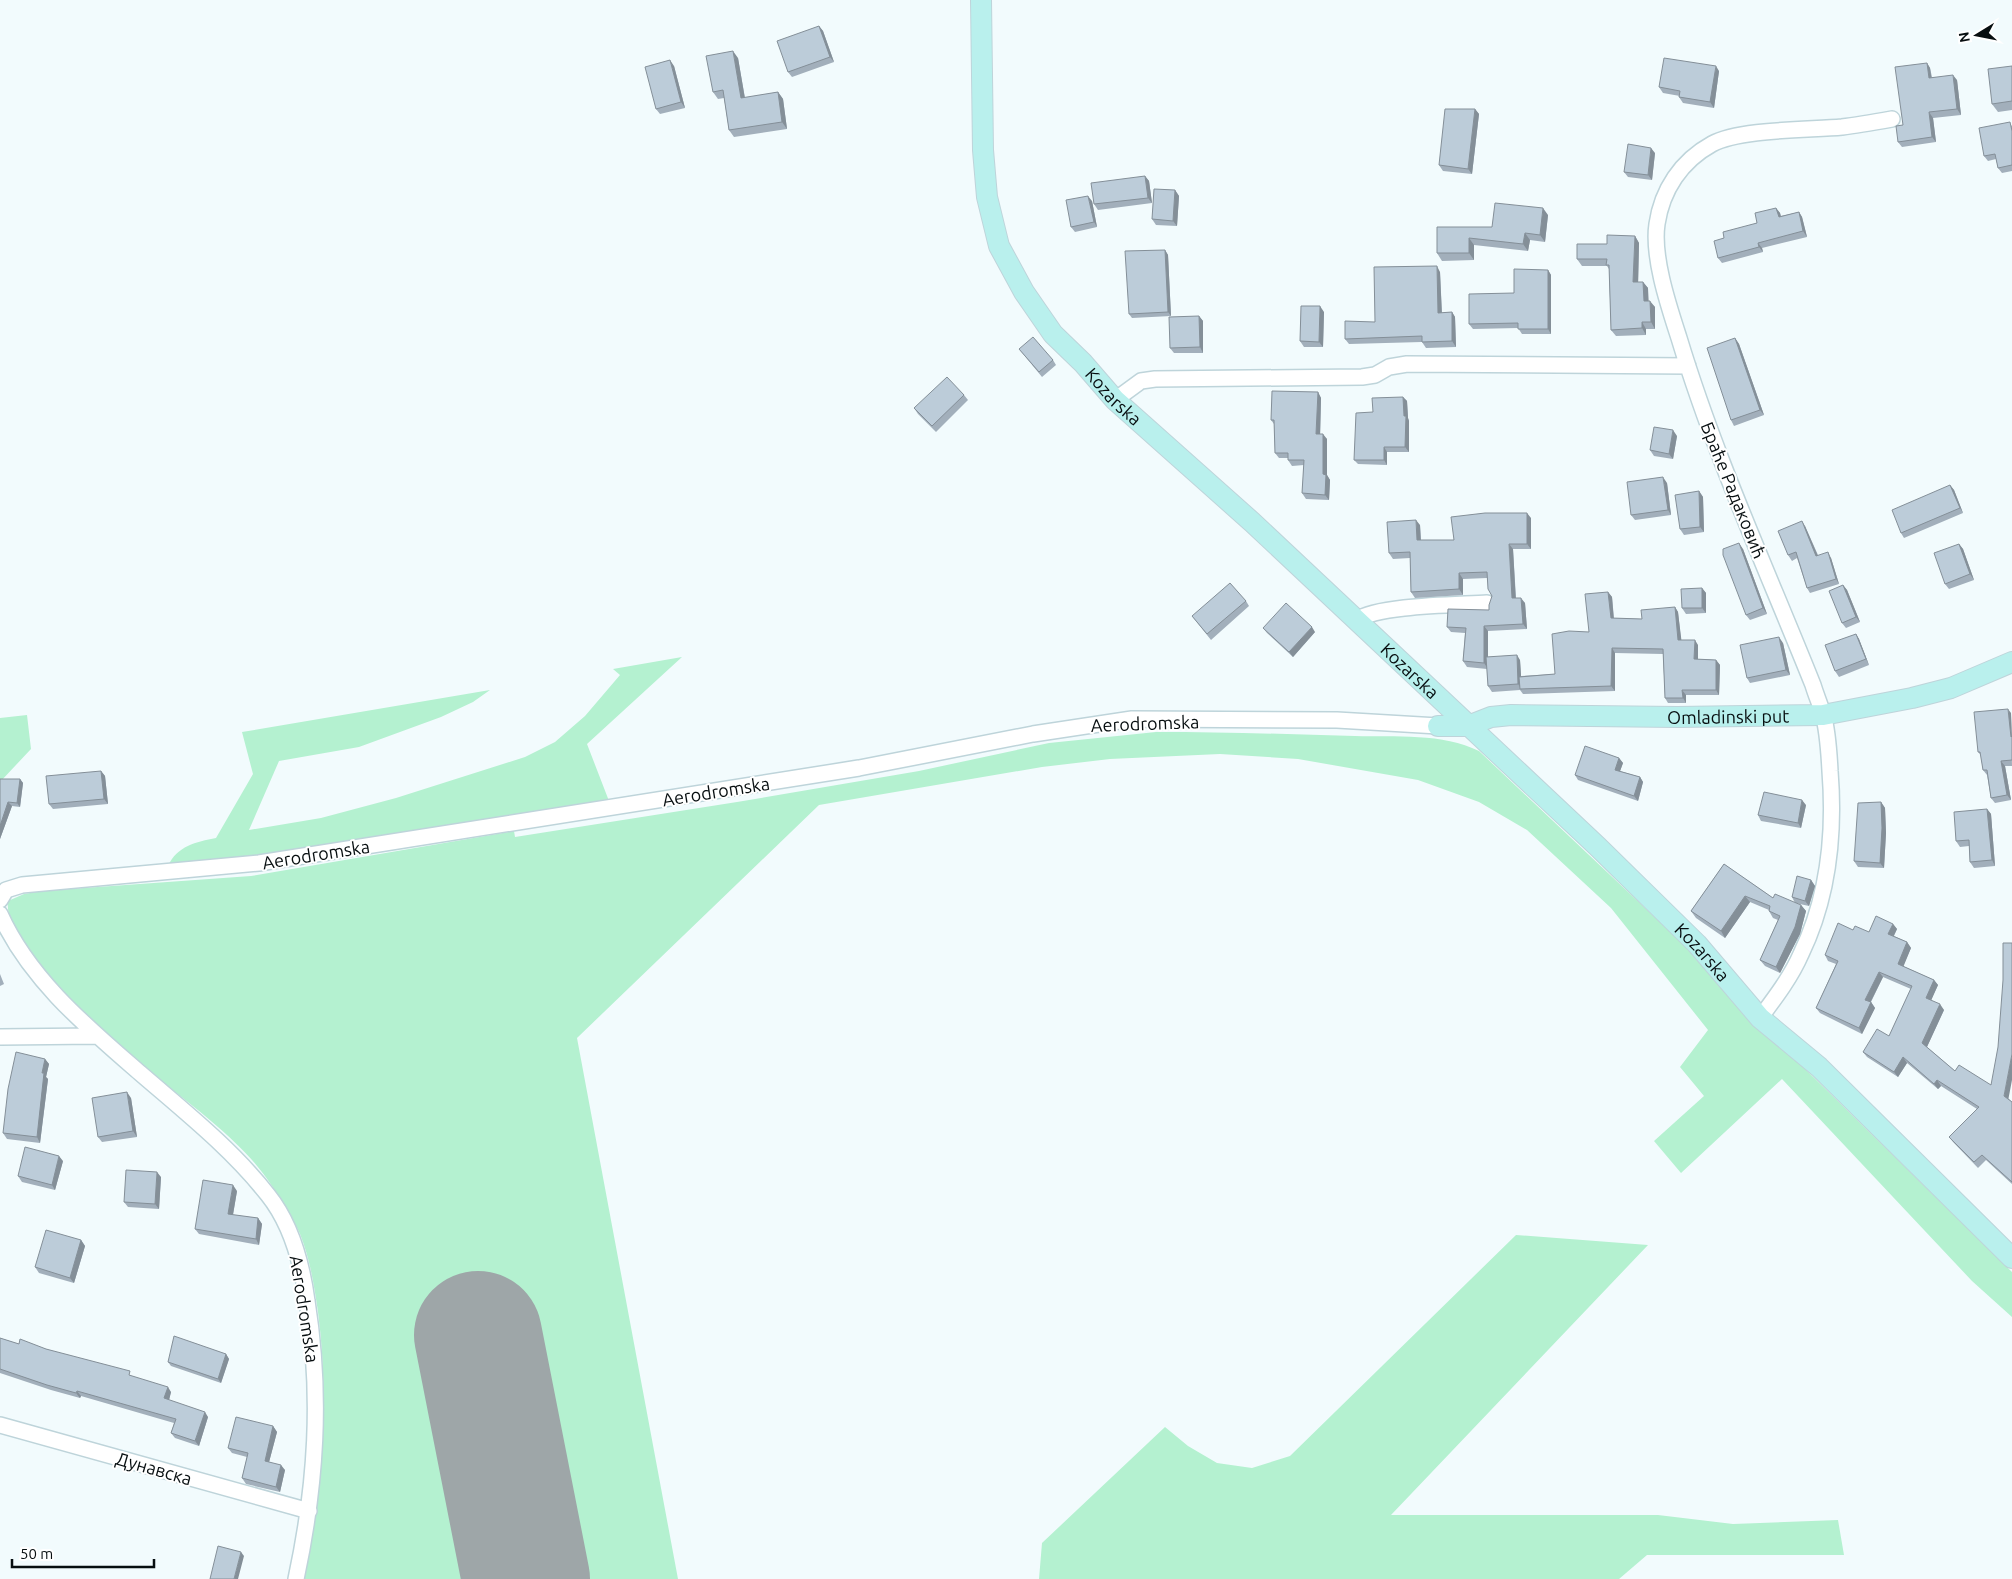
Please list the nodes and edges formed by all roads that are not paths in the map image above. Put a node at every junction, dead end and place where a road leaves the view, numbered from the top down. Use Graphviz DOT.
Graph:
graph roads {
  1 [pos="981,0"];
  2 [pos="1892,119"];
  3 [pos="1688,366"];
  4 [pos="1115,400"];
  5 [pos="1487,603"];
  6 [pos="1357,620"];
  7 [pos="2012,662"];
  8 [pos="1824,715"];
  9 [pos="1438,726"];
  10 [pos="1468,726"];
  11 [pos="2,891"];
  12 [pos="0,914"];
  13 [pos="1760,1018"];
  14 [pos="97,1036"];
  15 [pos="0,1037"];
  16 [pos="2012,1258"];
  17 [pos="0,1425"];
  18 [pos="309,1511"];
  19 [pos="296,1579"];
  1 -- 4 [label="street, Kozarska"];
  2 -- 3 [label="street, Браће Радаковић"];
  3 -- 4 [label="street"];
  3 -- 8 [label="street, Браће Радаковић"];
  4 -- 6 [label="street, Kozarska"];
  5 -- 6 [label="street"];
  6 -- 10 [label="street, Kozarska"];
  7 -- 8 [label="street, Omladinski put"];
  8 -- 10 [label="street, Omladinski put"];
  8 -- 13 [label="street, Браће Радаковић"];
  9 -- 10 [label="street, Omladinski put"];
  9 -- 11 [label="street, Aerodromska"];
  10 -- 13 [label="street, Kozarska"];
  12 -- 14 [label="street, Aerodromska"];
  13 -- 16 [label="street, Kozarska"];
  14 -- 15 [label="street"];
  14 -- 18 [label="street, Aerodromska"];
  17 -- 18 [label="street, Дунавска"];
  18 -- 19 [label="street, Aerodromska"];
}
